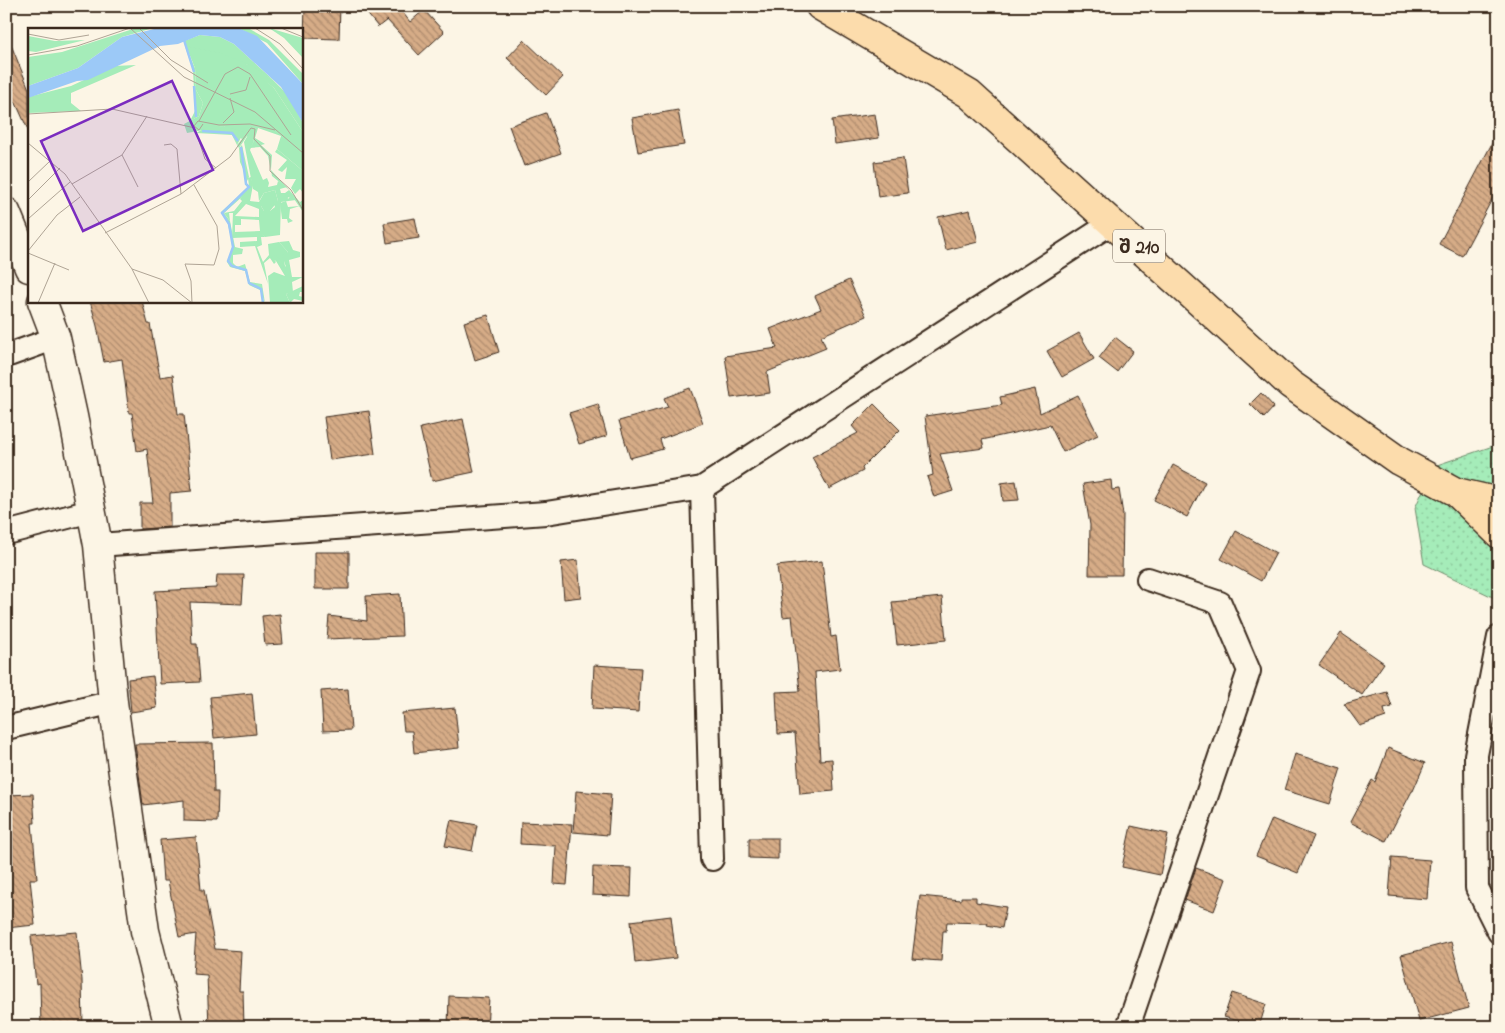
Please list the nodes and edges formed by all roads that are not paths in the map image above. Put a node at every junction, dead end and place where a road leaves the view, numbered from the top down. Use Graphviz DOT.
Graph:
graph roads {
  1 [pos="820,6"];
  2 [pos="7,217"];
  3 [pos="1113,222"];
  4 [pos="28,266"];
  5 [pos="42,302"];
  6 [pos="56,338"];
  7 [pos="6,356"];
  8 [pos="702,488"];
  9 [pos="1456,492"];
  10 [pos="1499,502"];
  11 [pos="91,511"];
  12 [pos="6,533"];
  13 [pos="1499,534"];
  14 [pos="98,545"];
  15 [pos="1148,580"];
  16 [pos="1498,640"];
  17 [pos="113,702"];
  18 [pos="6,728"];
  19 [pos="712,859"];
  20 [pos="1499,932"];
  21 [pos="169,1027"];
  22 [pos="1128,1027"];
  1 -- 3 [label="main road, შ 210"];
  2 -- 4 [label="main road"];
  3 -- 8 [label="street"];
  3 -- 9 [label="main road, შ 210"];
  5 -- 6 [label="main road"];
  6 -- 7 [label="street"];
  6 -- 11 [label="main road"];
  8 -- 14 [label="street"];
  8 -- 19 [label="street"];
  9 -- 10 [label="main road, შ 210"];
  9 -- 13 [label="main road, შ 210"];
  11 -- 12 [label="street"];
  11 -- 14 [label="main road"];
  14 -- 17 [label="main road"];
  15 -- 22 [label="street"];
  16 -- 20 [label="street"];
  17 -- 18 [label="street"];
  17 -- 21 [label="main road"];
}
